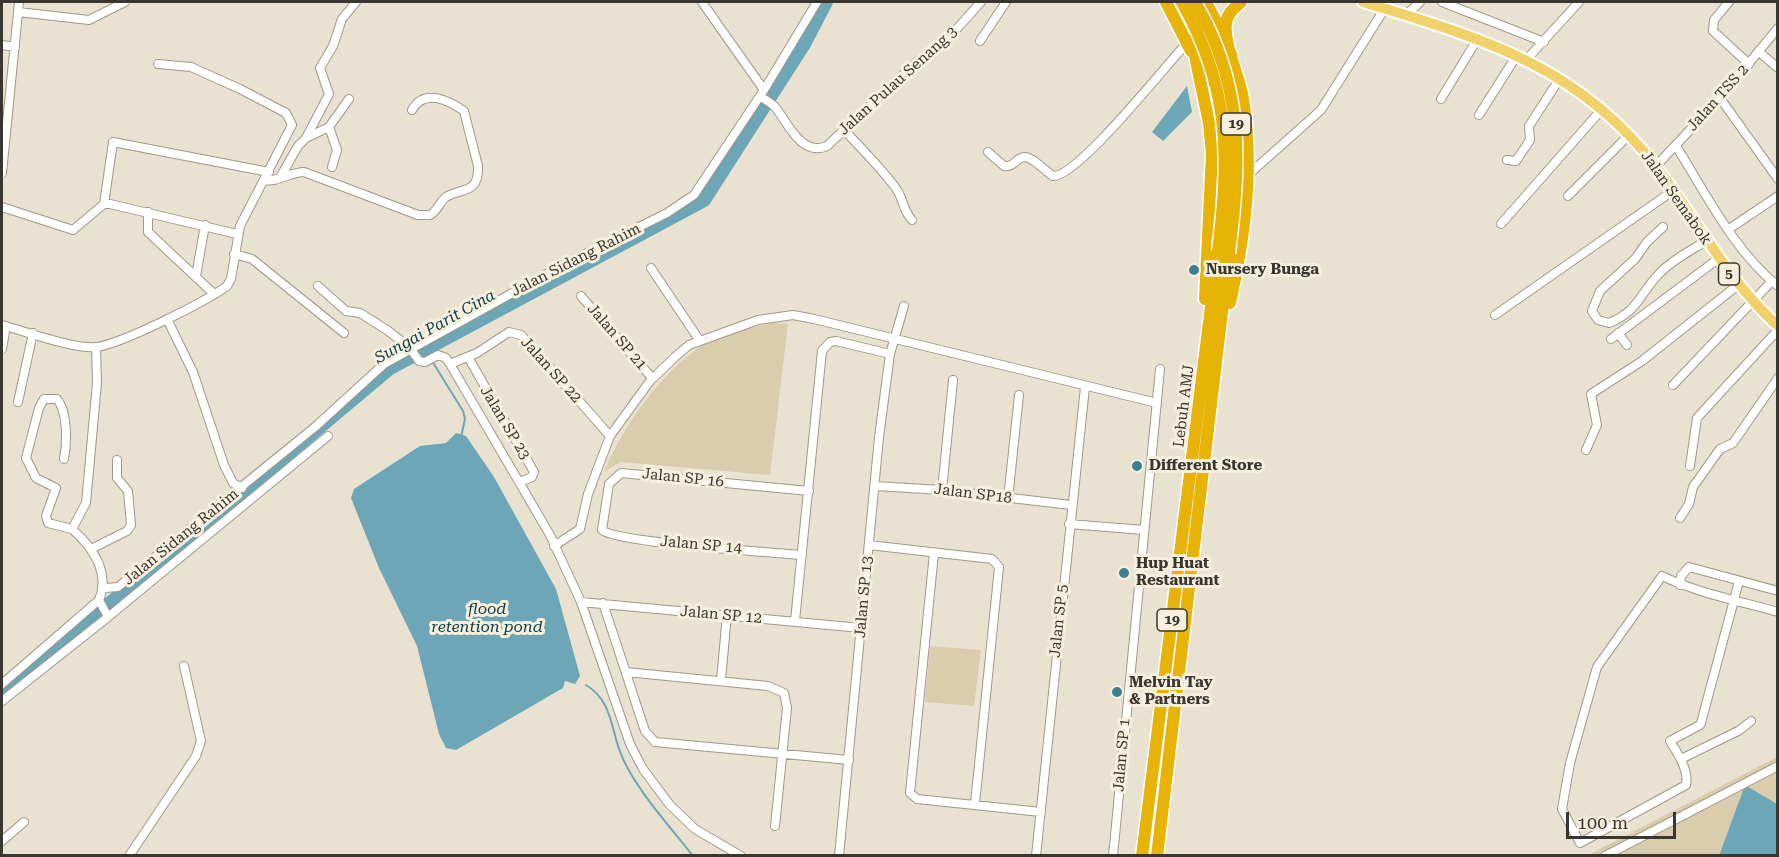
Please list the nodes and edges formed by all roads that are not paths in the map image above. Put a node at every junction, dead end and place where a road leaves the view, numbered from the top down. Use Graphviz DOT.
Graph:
graph roads {
  1 [pos="19,2"];
  2 [pos="125,2"];
  3 [pos="356,2"];
  4 [pos="702,2"];
  5 [pos="817,2"];
  6 [pos="981,2"];
  7 [pos="1006,2"];
  8 [pos="1182,2"];
  9 [pos="1204,2"];
  10 [pos="1241,2"];
  11 [pos="1363,2"];
  12 [pos="1420,2"];
  13 [pos="1442,2"];
  14 [pos="1579,2"];
  15 [pos="1729,2"];
  16 [pos="1385,8"];
  17 [pos="18,12"];
  18 [pos="1172,12"];
  19 [pos="1406,15"];
  20 [pos="1778,28"];
  21 [pos="1478,38"];
  22 [pos="980,41"];
  23 [pos="1187,43"];
  24 [pos="2,45"];
  25 [pos="1541,45"];
  26 [pos="15,47"];
  27 [pos="1759,52"];
  28 [pos="1231,54"];
  29 [pos="1522,57"];
  30 [pos="158,64"];
  31 [pos="1749,64"];
  32 [pos="1197,66"];
  33 [pos="1778,68"];
  34 [pos="1560,78"];
  35 [pos="765,97"];
  36 [pos="1720,98"];
  37 [pos="349,99"];
  38 [pos="1441,99"];
  39 [pos="1602,109"];
  40 [pos="412,111"];
  41 [pos="1479,115"];
  42 [pos="329,127"];
  43 [pos="844,129"];
  44 [pos="1630,134"];
  45 [pos="306,138"];
  46 [pos="1676,146"];
  47 [pos="988,152"];
  48 [pos="2,155"];
  49 [pos="1507,160"];
  50 [pos="1656,166"];
  51 [pos="332,167"];
  52 [pos="268,172"];
  53 [pos="2,173"];
  54 [pos="1248,175"];
  55 [pos="281,176"];
  56 [pos="1778,179"];
  57 [pos="264,180"];
  58 [pos="1674,190"];
  59 [pos="1568,196"];
  60 [pos="1778,196"];
  61 [pos="104,204"];
  62 [pos="2,207"];
  63 [pos="148,213"];
  64 [pos="912,220"];
  65 [pos="1501,224"];
  66 [pos="205,225"];
  67 [pos="1664,227"];
  68 [pos="1729,229"];
  69 [pos="237,234"];
  70 [pos="1706,241"];
  71 [pos="1224,252"];
  72 [pos="234,254"];
  73 [pos="1718,259"];
  74 [pos="651,268"];
  75 [pos="196,276"];
  76 [pos="1775,284"];
  77 [pos="1738,285"];
  78 [pos="318,286"];
  79 [pos="214,294"];
  80 [pos="581,296"];
  81 [pos="1752,301"];
  82 [pos="904,306"];
  83 [pos="1495,315"];
  84 [pos="167,319"];
  85 [pos="4,325"];
  86 [pos="1778,328"];
  87 [pos="33,333"];
  88 [pos="344,333"];
  89 [pos="1618,333"];
  90 [pos="894,339"];
  91 [pos="1611,339"];
  92 [pos="700,341"];
  93 [pos="1627,345"];
  94 [pos="96,347"];
  95 [pos="2,349"];
  96 [pos="411,350"];
  97 [pos="890,354"];
  98 [pos="468,357"];
  99 [pos="450,364"];
  100 [pos="1160,369"];
  101 [pos="652,378"];
  102 [pos="1778,378"];
  103 [pos="953,380"];
  104 [pos="1673,385"];
  105 [pos="1207,386"];
  106 [pos="1085,387"];
  107 [pos="1019,395"];
  108 [pos="18,402"];
  109 [pos="1157,403"];
  110 [pos="328,436"];
  111 [pos="610,436"];
  112 [pos="1586,450"];
  113 [pos="64,459"];
  114 [pos="117,460"];
  115 [pos="1690,466"];
  116 [pos="520,482"];
  117 [pos="875,486"];
  118 [pos="242,488"];
  119 [pos="942,490"];
  120 [pos="809,491"];
  121 [pos="1008,499"];
  122 [pos="1071,505"];
  123 [pos="1680,518"];
  124 [pos="1069,524"];
  125 [pos="72,530"];
  126 [pos="602,530"];
  127 [pos="1144,530"];
  128 [pos="869,545"];
  129 [pos="554,546"];
  130 [pos="91,549"];
  131 [pos="934,553"];
  132 [pos="802,555"];
  133 [pos="1739,581"];
  134 [pos="1680,585"];
  135 [pos="1778,591"];
  136 [pos="102,595"];
  137 [pos="1734,600"];
  138 [pos="581,602"];
  139 [pos="603,603"];
  140 [pos="1778,612"];
  141 [pos="727,615"];
  142 [pos="107,616"];
  143 [pos="795,621"];
  144 [pos="861,628"];
  145 [pos="184,666"];
  146 [pos="626,672"];
  147 [pos="720,680"];
  148 [pos="2,684"];
  149 [pos="2,701"];
  150 [pos="1751,721"];
  151 [pos="782,754"];
  152 [pos="1681,759"];
  153 [pos="849,760"];
  154 [pos="1778,766"];
  155 [pos="975,804"];
  156 [pos="1041,812"];
  157 [pos="24,822"];
  158 [pos="775,826"];
  159 [pos="2,841"];
  160 [pos="129,855"];
  161 [pos="741,855"];
  162 [pos="839,855"];
  163 [pos="1036,855"];
  164 [pos="1113,855"];
  165 [pos="1142,855"];
  166 [pos="1157,855"];
  167 [pos="1605,855"];
  1 -- 17 [label="street"];
  2 -- 17 [label="street"];
  3 -- 45 [label="street"];
  4 -- 35 [label="street"];
  5 -- 35 [label="street, Jalan Sidang Rahim"];
  6 -- 43 [label="street, Jalan Pulau Senang 3"];
  7 -- 22 [label="street"];
  8 -- 71 [label="highway, Lebuh AMJ / 19, bridge"];
  9 -- 18 [label="main road"];
  9 -- 28 [label="highway"];
  9 -- 71 [label="highway, Lebuh AMJ / 19, bridge"];
  10 -- 28 [label="highway"];
  11 -- 16 [label="main road, Jalan Semabok / 5"];
  12 -- 19 [label="street"];
  13 -- 25 [label="street"];
  14 -- 25 [label="street"];
  15 -- 31 [label="street"];
  16 -- 19 [label="main road, Jalan Semabok / 5"];
  16 -- 54 [label="street"];
  17 -- 26 [label="street"];
  18 -- 23 [label="highway"];
  19 -- 21 [label="main road, Jalan Semabok / 5"];
  20 -- 27 [label="street, Jalan TSS 2"];
  21 -- 29 [label="main road, Jalan Semabok / 5"];
  21 -- 38 [label="street"];
  23 -- 32 [label="highway"];
  23 -- 47 [label="street"];
  24 -- 26 [label="street"];
  25 -- 29 [label="street"];
  26 -- 48 [label="street"];
  27 -- 31 [label="street, Jalan TSS 2"];
  27 -- 33 [label="street"];
  28 -- 32 [label="highway"];
  28 -- 54 [label="highway"];
  29 -- 34 [label="main road, Jalan Semabok / 5"];
  29 -- 41 [label="street"];
  30 -- 52 [label="street"];
  31 -- 36 [label="street, Jalan TSS 2"];
  32 -- 105 [label="highway"];
  34 -- 39 [label="main road, Jalan Semabok / 5"];
  34 -- 49 [label="street"];
  35 -- 43 [label="street, Jalan Pulau Senang 3"];
  35 -- 96 [label="street, Jalan Sidang Rahim"];
  36 -- 46 [label="street, Jalan TSS 2"];
  36 -- 56 [label="street"];
  37 -- 42 [label="street"];
  39 -- 44 [label="main road, Jalan Semabok / 5"];
  39 -- 65 [label="street"];
  40 -- 55 [label="street"];
  42 -- 45 [label="street"];
  42 -- 51 [label="street"];
  43 -- 64 [label="street"];
  44 -- 50 [label="main road, Jalan Semabok / 5"];
  44 -- 59 [label="street"];
  45 -- 55 [label="street"];
  46 -- 50 [label="street, Jalan TSS 2"];
  46 -- 68 [label="street, Jalan Semabok"];
  48 -- 53 [label="street"];
  50 -- 58 [label="main road, Jalan Semabok / 5"];
  52 -- 57 [label="street"];
  52 -- 61 [label="street"];
  54 -- 105 [label="highway"];
  55 -- 57 [label="street"];
  57 -- 69 [label="street"];
  58 -- 70 [label="main road, Jalan Semabok / 5"];
  58 -- 83 [label="street"];
  60 -- 68 [label="street"];
  61 -- 62 [label="street"];
  61 -- 63 [label="street"];
  63 -- 66 [label="street"];
  63 -- 75 [label="street"];
  66 -- 69 [label="street"];
  66 -- 75 [label="street"];
  67 -- 70 [label="street"];
  68 -- 76 [label="street, Jalan Semabok"];
  69 -- 72 [label="street"];
  70 -- 73 [label="main road, Jalan Semabok / 5"];
  71 -- 105 [label="highway, Lebuh AMJ / 19"];
  72 -- 79 [label="street"];
  72 -- 88 [label="street"];
  73 -- 77 [label="main road, Jalan Semabok / 5"];
  73 -- 89 [label="street"];
  74 -- 92 [label="street"];
  75 -- 79 [label="street"];
  76 -- 81 [label="street"];
  77 -- 81 [label="main road, Jalan Semabok / 5"];
  77 -- 112 [label="street"];
  78 -- 96 [label="street"];
  79 -- 84 [label="street"];
  80 -- 101 [label="street, Jalan SP 21"];
  81 -- 86 [label="main road, Jalan Semabok / 5"];
  81 -- 104 [label="street"];
  82 -- 90 [label="street, Jalan SP 13"];
  84 -- 94 [label="street"];
  84 -- 118 [label="street"];
  85 -- 87 [label="street"];
  85 -- 95 [label="street"];
  86 -- 115 [label="street"];
  87 -- 94 [label="street"];
  87 -- 108 [label="street"];
  89 -- 91 [label="street"];
  89 -- 93 [label="street"];
  90 -- 92 [label="street"];
  90 -- 97 [label="street, Jalan SP 13"];
  90 -- 106 [label="street"];
  92 -- 101 [label="street"];
  94 -- 125 [label="street"];
  96 -- 99 [label="street"];
  96 -- 118 [label="street, Jalan Sidang Rahim"];
  97 -- 117 [label="street, Jalan SP 13"];
  97 -- 120 [label="street"];
  98 -- 99 [label="street, Jalan SP 22"];
  98 -- 111 [label="street, Jalan SP 22"];
  98 -- 116 [label="street, Jalan SP 23"];
  99 -- 116 [label="street"];
  100 -- 109 [label="street, Jalan SP 1"];
  101 -- 111 [label="street"];
  102 -- 123 [label="street"];
  103 -- 119 [label="street"];
  105 -- 165 [label="highway, Lebuh AMJ / 19"];
  105 -- 166 [label="highway, Lebuh AMJ / 19"];
  106 -- 109 [label="street"];
  106 -- 122 [label="street, Jalan SP 5"];
  107 -- 121 [label="street"];
  109 -- 127 [label="street, Jalan SP 1"];
  110 -- 142 [label="street"];
  111 -- 129 [label="street"];
  113 -- 125 [label="street"];
  114 -- 130 [label="street"];
  116 -- 129 [label="street"];
  117 -- 119 [label="street, Jalan SP18"];
  117 -- 128 [label="street, Jalan SP 13"];
  118 -- 136 [label="street, Jalan Sidang Rahim"];
  119 -- 121 [label="street, Jalan SP18"];
  120 -- 126 [label="street, Jalan SP 16"];
  120 -- 132 [label="street"];
  121 -- 122 [label="street, Jalan SP18"];
  122 -- 124 [label="street, Jalan SP 5"];
  124 -- 127 [label="street"];
  124 -- 156 [label="street, Jalan SP 5"];
  125 -- 130 [label="street"];
  126 -- 132 [label="street, Jalan SP 14"];
  127 -- 164 [label="street, Jalan SP 1"];
  128 -- 131 [label="street"];
  128 -- 144 [label="street, Jalan SP 13"];
  129 -- 138 [label="street"];
  130 -- 136 [label="street"];
  131 -- 155 [label="street"];
  131 -- 155 [label="street"];
  132 -- 143 [label="street"];
  133 -- 134 [label="street"];
  133 -- 135 [label="street"];
  133 -- 137 [label="street"];
  134 -- 137 [label="street"];
  134 -- 152 [label="street"];
  136 -- 142 [label="street"];
  136 -- 148 [label="street, Jalan Sidang Rahim"];
  137 -- 140 [label="street"];
  137 -- 152 [label="street"];
  138 -- 139 [label="street, Jalan SP 12"];
  138 -- 161 [label="street"];
  139 -- 141 [label="street, Jalan SP 12"];
  139 -- 146 [label="street"];
  141 -- 143 [label="street, Jalan SP 12"];
  141 -- 147 [label="street"];
  142 -- 149 [label="street"];
  143 -- 144 [label="street, Jalan SP 12"];
  144 -- 153 [label="street, Jalan SP 13"];
  145 -- 160 [label="street"];
  146 -- 147 [label="street"];
  146 -- 151 [label="street"];
  147 -- 151 [label="street"];
  150 -- 152 [label="street"];
  151 -- 153 [label="street"];
  151 -- 158 [label="street"];
  153 -- 162 [label="street, Jalan SP 13"];
  154 -- 167 [label="street"];
  155 -- 156 [label="street"];
  156 -- 163 [label="street, Jalan SP 5"];
  157 -- 159 [label="street"];
}
